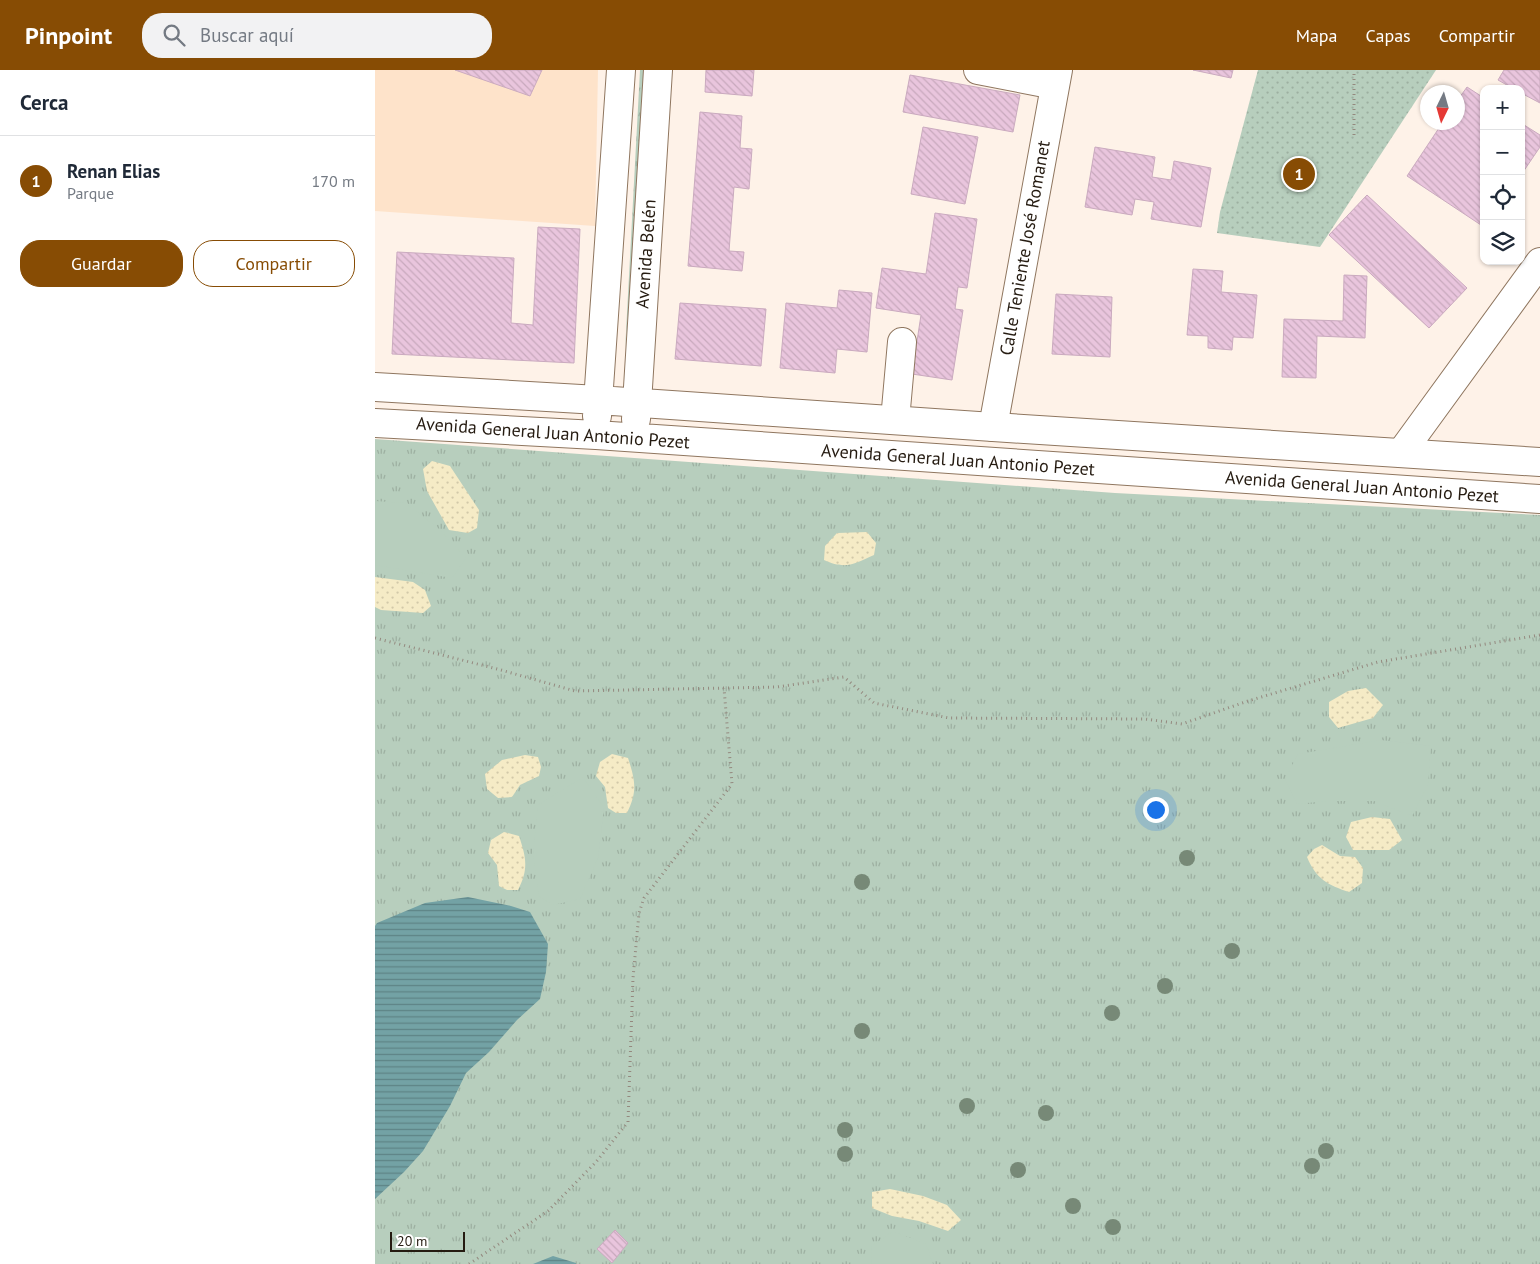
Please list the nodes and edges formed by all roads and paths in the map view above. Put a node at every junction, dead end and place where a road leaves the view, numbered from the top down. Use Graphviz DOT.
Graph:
graph roads {
  1 [pos="621,70"];
  2 [pos="658,70"];
  3 [pos="978,70"];
  4 [pos="1354,70"];
  5 [pos="1056,77"];
  6 [pos="1354,135"];
  7 [pos="1540,262"];
  8 [pos="902,342"];
  9 [pos="375,387"];
  10 [pos="599,400"];
  11 [pos="637,402"];
  12 [pos="895,420"];
  13 [pos="375,423"];
  14 [pos="993,427"];
  15 [pos="596,435"];
  16 [pos="635,438"];
  17 [pos="1401,453"];
  18 [pos="1540,462"];
  19 [pos="1540,499"];
  20 [pos="1540,635"];
  21 [pos="375,638"];
  22 [pos="725,688"];
  23 [pos="469,1264"];
  1 -- 10 [label="street"];
  2 -- 11 [label="street, Avenida Belén"];
  3 -- 5 [label="street"];
  4 -- 6 [label="path"];
  5 -- 14 [label="street, Calle Teniente José Romanet"];
  7 -- 17 [label="street"];
  8 -- 12 [label="street"];
  9 -- 10 [label="street, Avenida General Juan Antonio Pezet"];
  10 -- 11 [label="street, Avenida General Juan Antonio Pezet"];
  10 -- 15 [label="street"];
  11 -- 12 [label="street, Avenida General Juan Antonio Pezet"];
  11 -- 16 [label="street, Avenida Belén"];
  12 -- 14 [label="street, Avenida General Juan Antonio Pezet"];
  13 -- 15 [label="street, Avenida General Juan Antonio Pezet"];
  14 -- 17 [label="street, Avenida General Juan Antonio Pezet"];
  15 -- 16 [label="street, Avenida General Juan Antonio Pezet"];
  16 -- 19 [label="street, Avenida General Juan Antonio Pezet"];
  17 -- 18 [label="street, Avenida General Juan Antonio Pezet"];
  20 -- 22 [label="path"];
  21 -- 22 [label="path"];
  22 -- 23 [label="path"];
}
